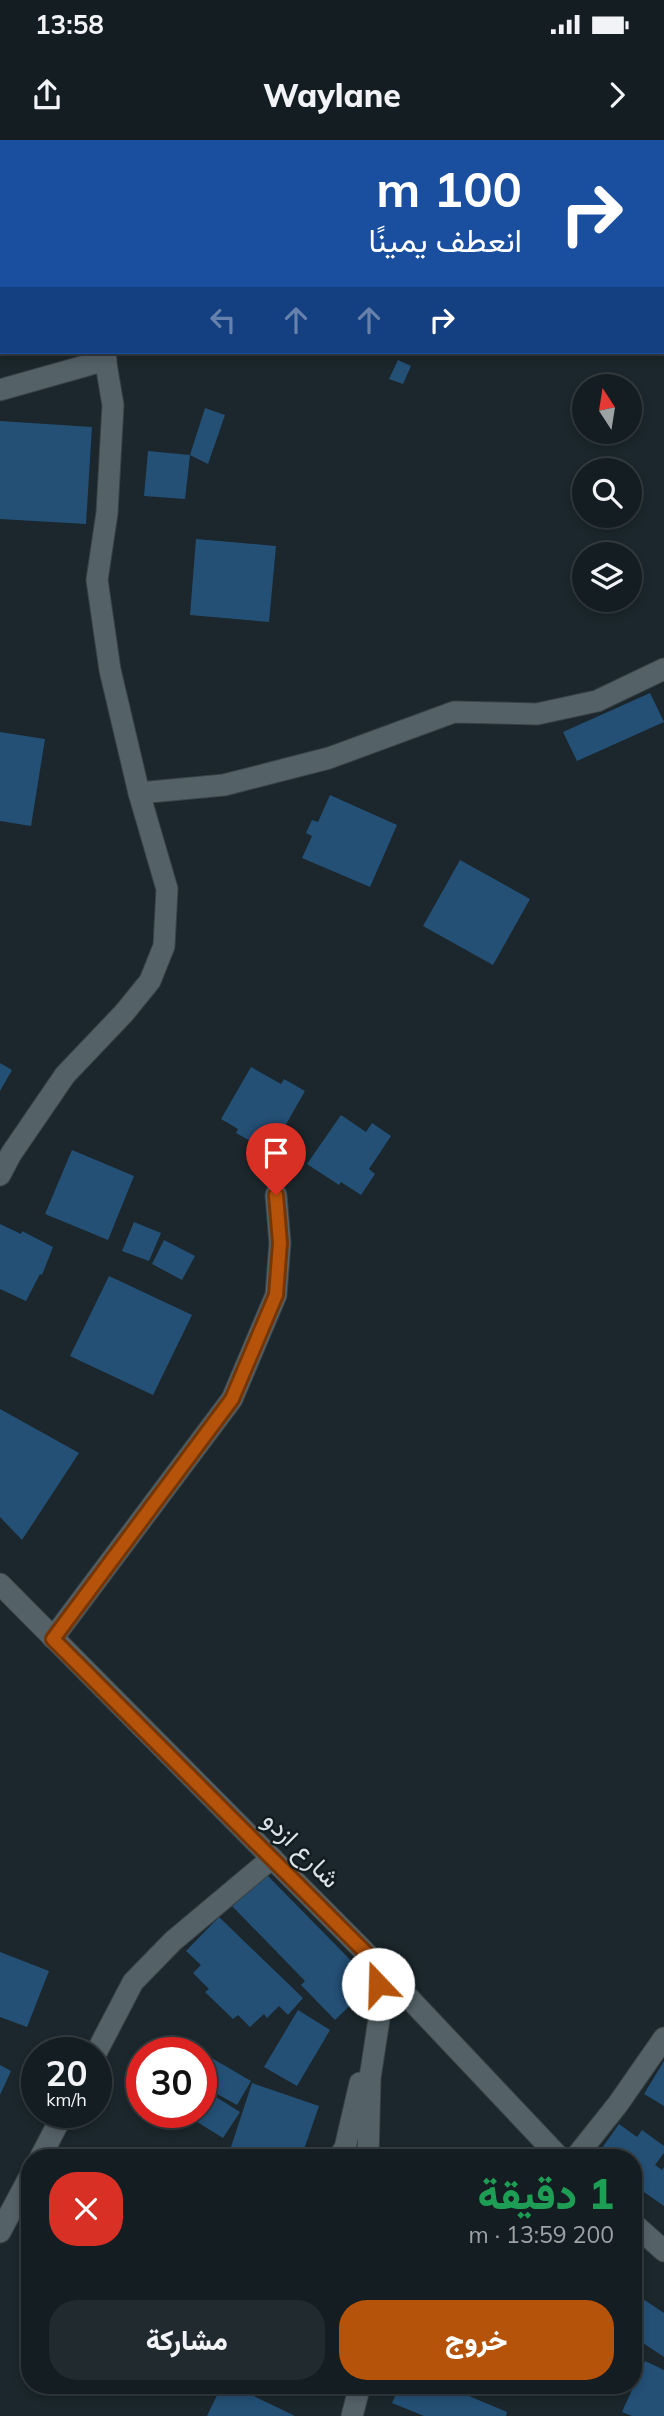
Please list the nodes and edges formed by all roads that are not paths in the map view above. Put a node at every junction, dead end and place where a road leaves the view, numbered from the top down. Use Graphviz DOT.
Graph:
graph roads {
  1 [pos="105,356"];
  2 [pos="0,390"];
  3 [pos="664,669"];
  4 [pos="139,793"];
  5 [pos="0,1175"];
  6 [pos="276,1195"];
  7 [pos="0,1584"];
  8 [pos="53,1639"];
  9 [pos="272,1858"];
  10 [pos="375,1962"];
  11 [pos="381,2007"];
  12 [pos="104,2037"];
  13 [pos="664,2038"];
  14 [pos="56,2128"];
  15 [pos="45,2149"];
  16 [pos="344,2149"];
  17 [pos="368,2149"];
  18 [pos="552,2149"];
  19 [pos="582,2149"];
  20 [pos="21,2193"];
  21 [pos="642,2231"];
  22 [pos="0,2232"];
  23 [pos="664,2252"];
  24 [pos="358,2394"];
  25 [pos="352,2416"];
  1 -- 2 [label="street"];
  1 -- 4 [label="street"];
  3 -- 4 [label="street"];
  4 -- 5 [label="street"];
  6 -- 8 [label="street"];
  7 -- 8 [label="street, شارع ازدو"];
  8 -- 9 [label="street, شارع ازدو"];
  9 -- 10 [label="street, شارع ازدو"];
  9 -- 12 [label="street"];
  10 -- 11 [label="street"];
  10 -- 18 [label="street, شارع ازدو"];
  11 -- 16 [label="street"];
  11 -- 17 [label="street"];
  13 -- 19 [label="street"];
  14 -- 15 [label="street"];
  20 -- 22 [label="street"];
  21 -- 23 [label="street"];
  24 -- 25 [label="street"];
}
